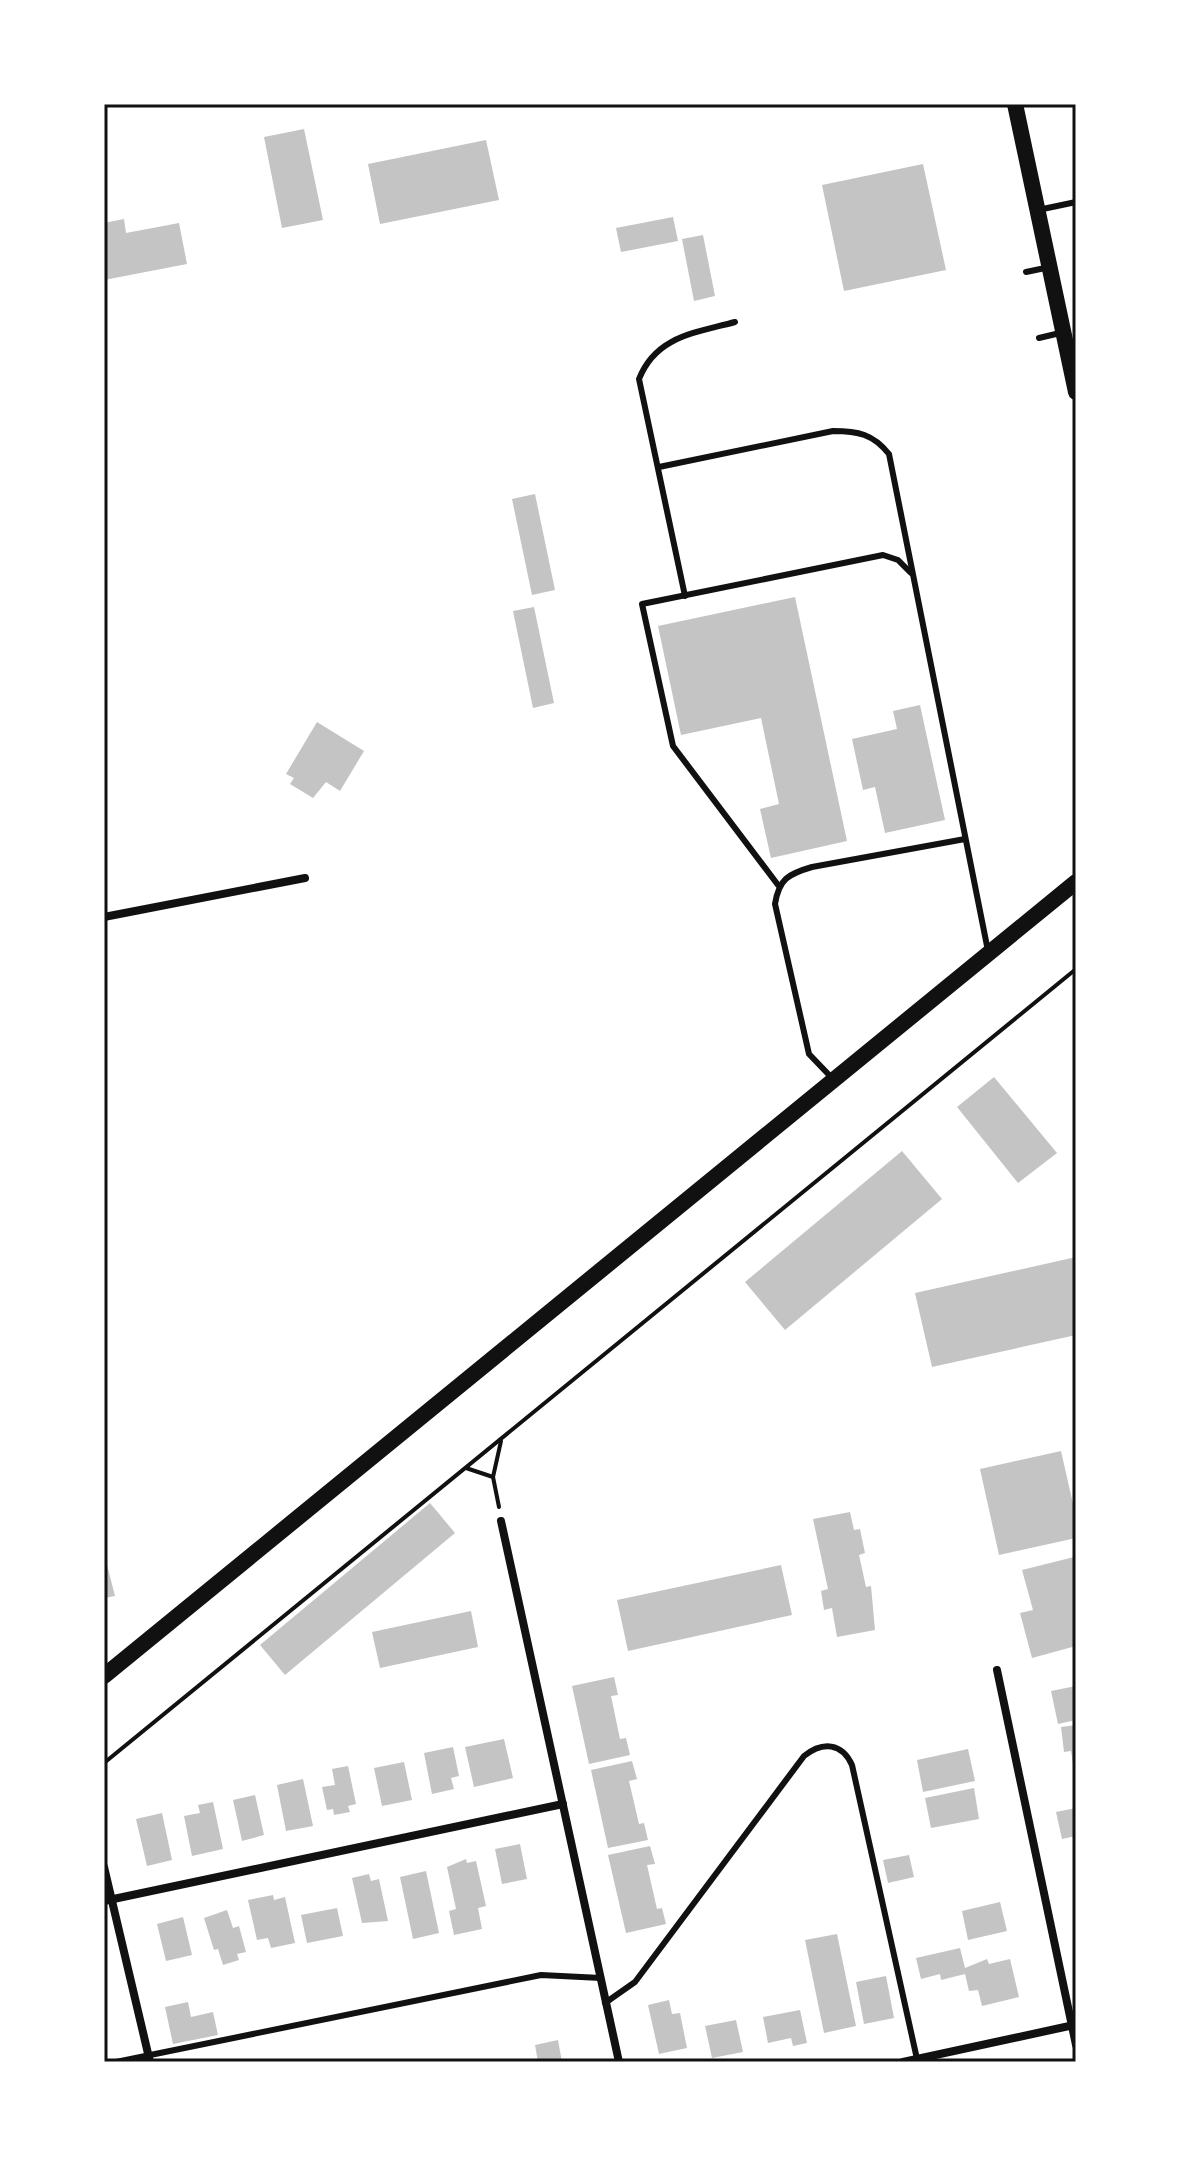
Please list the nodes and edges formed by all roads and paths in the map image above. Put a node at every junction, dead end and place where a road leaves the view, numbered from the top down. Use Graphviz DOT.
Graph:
graph roads {
  1 [pos="1015,104"];
  2 [pos="1076,202"];
  3 [pos="1038,210"];
  4 [pos="1050,267"];
  5 [pos="1026,272"];
  6 [pos="735,322"];
  7 [pos="1063,333"];
  8 [pos="1039,338"];
  9 [pos="1076,392"];
  10 [pos="659,467"];
  11 [pos="913,575"];
  12 [pos="685,596"];
  13 [pos="965,839"];
  14 [pos="305,878"];
  15 [pos="1076,882"];
  16 [pos="778,885"];
  17 [pos="104,917"];
  18 [pos="988,954"];
  19 [pos="1076,969"];
  20 [pos="835,1080"];
  21 [pos="501,1439"];
  22 [pos="466,1468"];
  23 [pos="493,1477"];
  24 [pos="501,1521"];
  25 [pos="997,1670"];
  26 [pos="104,1676"];
  27 [pos="104,1763"];
  28 [pos="563,1804"];
  29 [pos="104,1867"];
  30 [pos="108,1900"];
  31 [pos="601,1978"];
  32 [pos="605,2003"];
  33 [pos="1074,2025"];
  34 [pos="1076,2045"];
  35 [pos="149,2059"];
  36 [pos="917,2059"];
  37 [pos="116,2062"];
  38 [pos="619,2062"];
  39 [pos="903,2062"];
  1 -- 3 [label="main road"];
  2 -- 3 [label="lane"];
  3 -- 4 [label="main road"];
  4 -- 5 [label="lane"];
  4 -- 7 [label="main road"];
  6 -- 10 [label="lane"];
  7 -- 8 [label="lane"];
  7 -- 9 [label="main road"];
  10 -- 11 [label="lane"];
  10 -- 12 [label="lane"];
  11 -- 12 [label="lane"];
  11 -- 13 [label="lane"];
  12 -- 16 [label="lane"];
  13 -- 16 [label="lane"];
  13 -- 18 [label="lane"];
  14 -- 17 [label="street"];
  15 -- 18 [label="main road"];
  16 -- 20 [label="lane"];
  18 -- 20 [label="main road"];
  19 -- 21 [label="path"];
  20 -- 26 [label="main road"];
  21 -- 22 [label="path"];
  21 -- 23 [label="path"];
  22 -- 23 [label="path"];
  22 -- 27 [label="path"];
  23 -- 24 [label="path"];
  24 -- 28 [label="street"];
  25 -- 33 [label="street"];
  28 -- 30 [label="street"];
  28 -- 31 [label="street"];
  29 -- 30 [label="street"];
  30 -- 35 [label="street"];
  31 -- 32 [label="street"];
  31 -- 35 [label="lane"];
  32 -- 36 [label="lane"];
  32 -- 38 [label="street"];
  33 -- 34 [label="street"];
  33 -- 36 [label="street"];
  35 -- 37 [label="lane"];
  36 -- 39 [label="street"];
}
